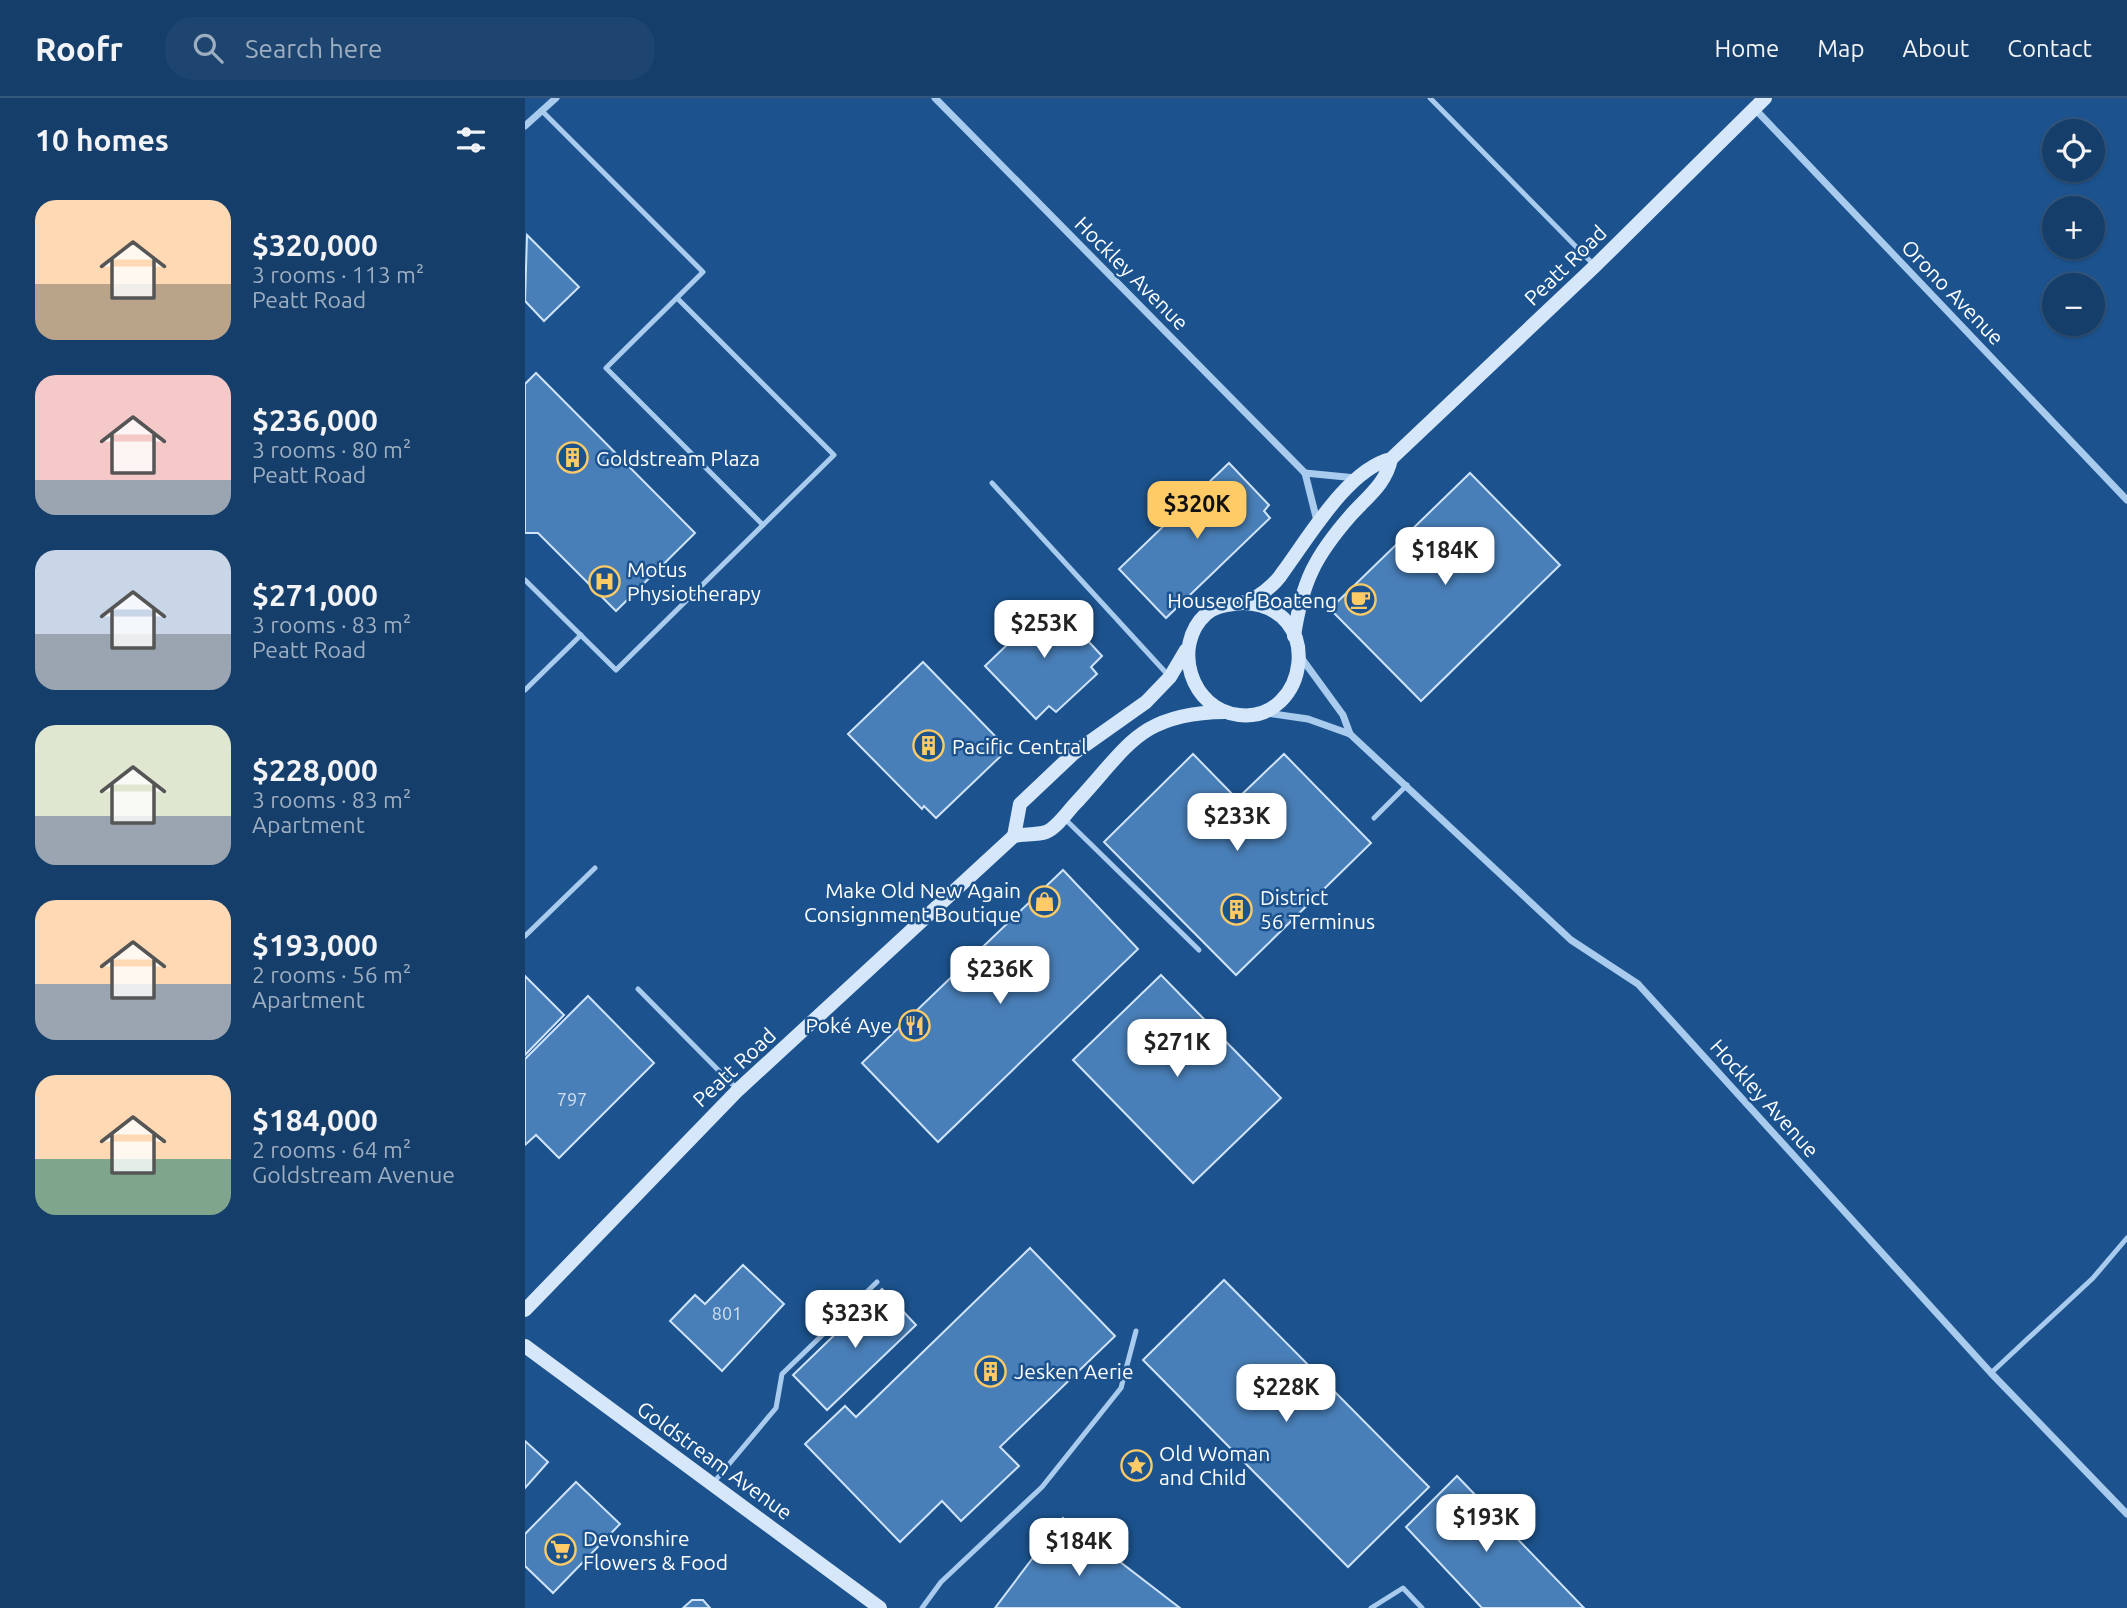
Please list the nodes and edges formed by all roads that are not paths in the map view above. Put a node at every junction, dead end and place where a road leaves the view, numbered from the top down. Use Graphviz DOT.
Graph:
graph roads {
  1 [pos="556,98"];
  2 [pos="935,98"];
  3 [pos="1430,98"];
  4 [pos="1760,103"];
  5 [pos="543,111"];
  6 [pos="525,126"];
  7 [pos="1595,266"];
  8 [pos="677,298"];
  9 [pos="1391,459"];
  10 [pos="1305,472"];
  11 [pos="1359,478"];
  12 [pos="992,483"];
  13 [pos="2127,500"];
  14 [pos="763,525"];
  15 [pos="1317,525"];
  16 [pos="525,580"];
  17 [pos="1243,603"];
  18 [pos="581,635"];
  19 [pos="1294,636"];
  20 [pos="1190,643"];
  21 [pos="1300,656"];
  22 [pos="1170,677"];
  23 [pos="525,690"];
  24 [pos="1226,712"];
  25 [pos="1260,712"];
  26 [pos="1350,734"];
  27 [pos="1407,785"];
  28 [pos="1063,817"];
  29 [pos="1374,818"];
  30 [pos="1014,836"];
  31 [pos="596,868"];
  32 [pos="525,936"];
  33 [pos="1199,950"];
  34 [pos="638,989"];
  35 [pos="738,1090"];
  36 [pos="2127,1238"];
  37 [pos="877,1282"];
  38 [pos="525,1310"];
  39 [pos="1136,1331"];
  40 [pos="525,1346"];
  41 [pos="1990,1373"];
  42 [pos="712,1484"];
  43 [pos="2127,1514"];
  44 [pos="880,1608"];
  45 [pos="922,1608"];
  46 [pos="1371,1608"];
  47 [pos="1423,1608"];
  1 -- 5 [label="street"];
  2 -- 10 [label="street, Hockley Avenue"];
  3 -- 7 [label="lane"];
  4 -- 7 [label="street, Peatt Road"];
  4 -- 13 [label="street, Orono Avenue"];
  5 -- 6 [label="street"];
  5 -- 8 [label="lane"];
  7 -- 9 [label="street, Peatt Road"];
  8 -- 14 [label="lane"];
  8 -- 14 [label="lane"];
  9 -- 11 [label="street, Peatt Road"];
  9 -- 19 [label="street, Peatt Road"];
  10 -- 11 [label="street"];
  10 -- 15 [label="street"];
  11 -- 15 [label="street, Peatt Road"];
  12 -- 22 [label="lane"];
  14 -- 18 [label="lane"];
  15 -- 17 [label="street, Peatt Road"];
  16 -- 18 [label="lane"];
  17 -- 19 [label="street, Peatt Road"];
  17 -- 20 [label="street, Peatt Road"];
  18 -- 23 [label="lane"];
  19 -- 21 [label="street, Peatt Road"];
  20 -- 22 [label="street, Peatt Road"];
  20 -- 24 [label="street"];
  21 -- 25 [label="street"];
  21 -- 26 [label="street, Hockley Avenue"];
  22 -- 30 [label="street, Peatt Road"];
  24 -- 25 [label="street"];
  24 -- 28 [label="street"];
  25 -- 26 [label="street, Hockley Avenue"];
  26 -- 27 [label="street, Hockley Avenue"];
  27 -- 29 [label="lane"];
  27 -- 41 [label="street, Hockley Avenue"];
  28 -- 30 [label="street"];
  28 -- 33 [label="lane"];
  30 -- 35 [label="street, Peatt Road"];
  31 -- 32 [label="lane"];
  34 -- 35 [label="lane"];
  35 -- 38 [label="street, Peatt Road"];
  36 -- 41 [label="lane"];
  37 -- 42 [label="lane"];
  39 -- 45 [label="lane"];
  40 -- 42 [label="street, Goldstream Avenue"];
  41 -- 43 [label="street, Hockley Avenue"];
  42 -- 44 [label="street, Goldstream Avenue"];
  46 -- 47 [label="lane"];
}
